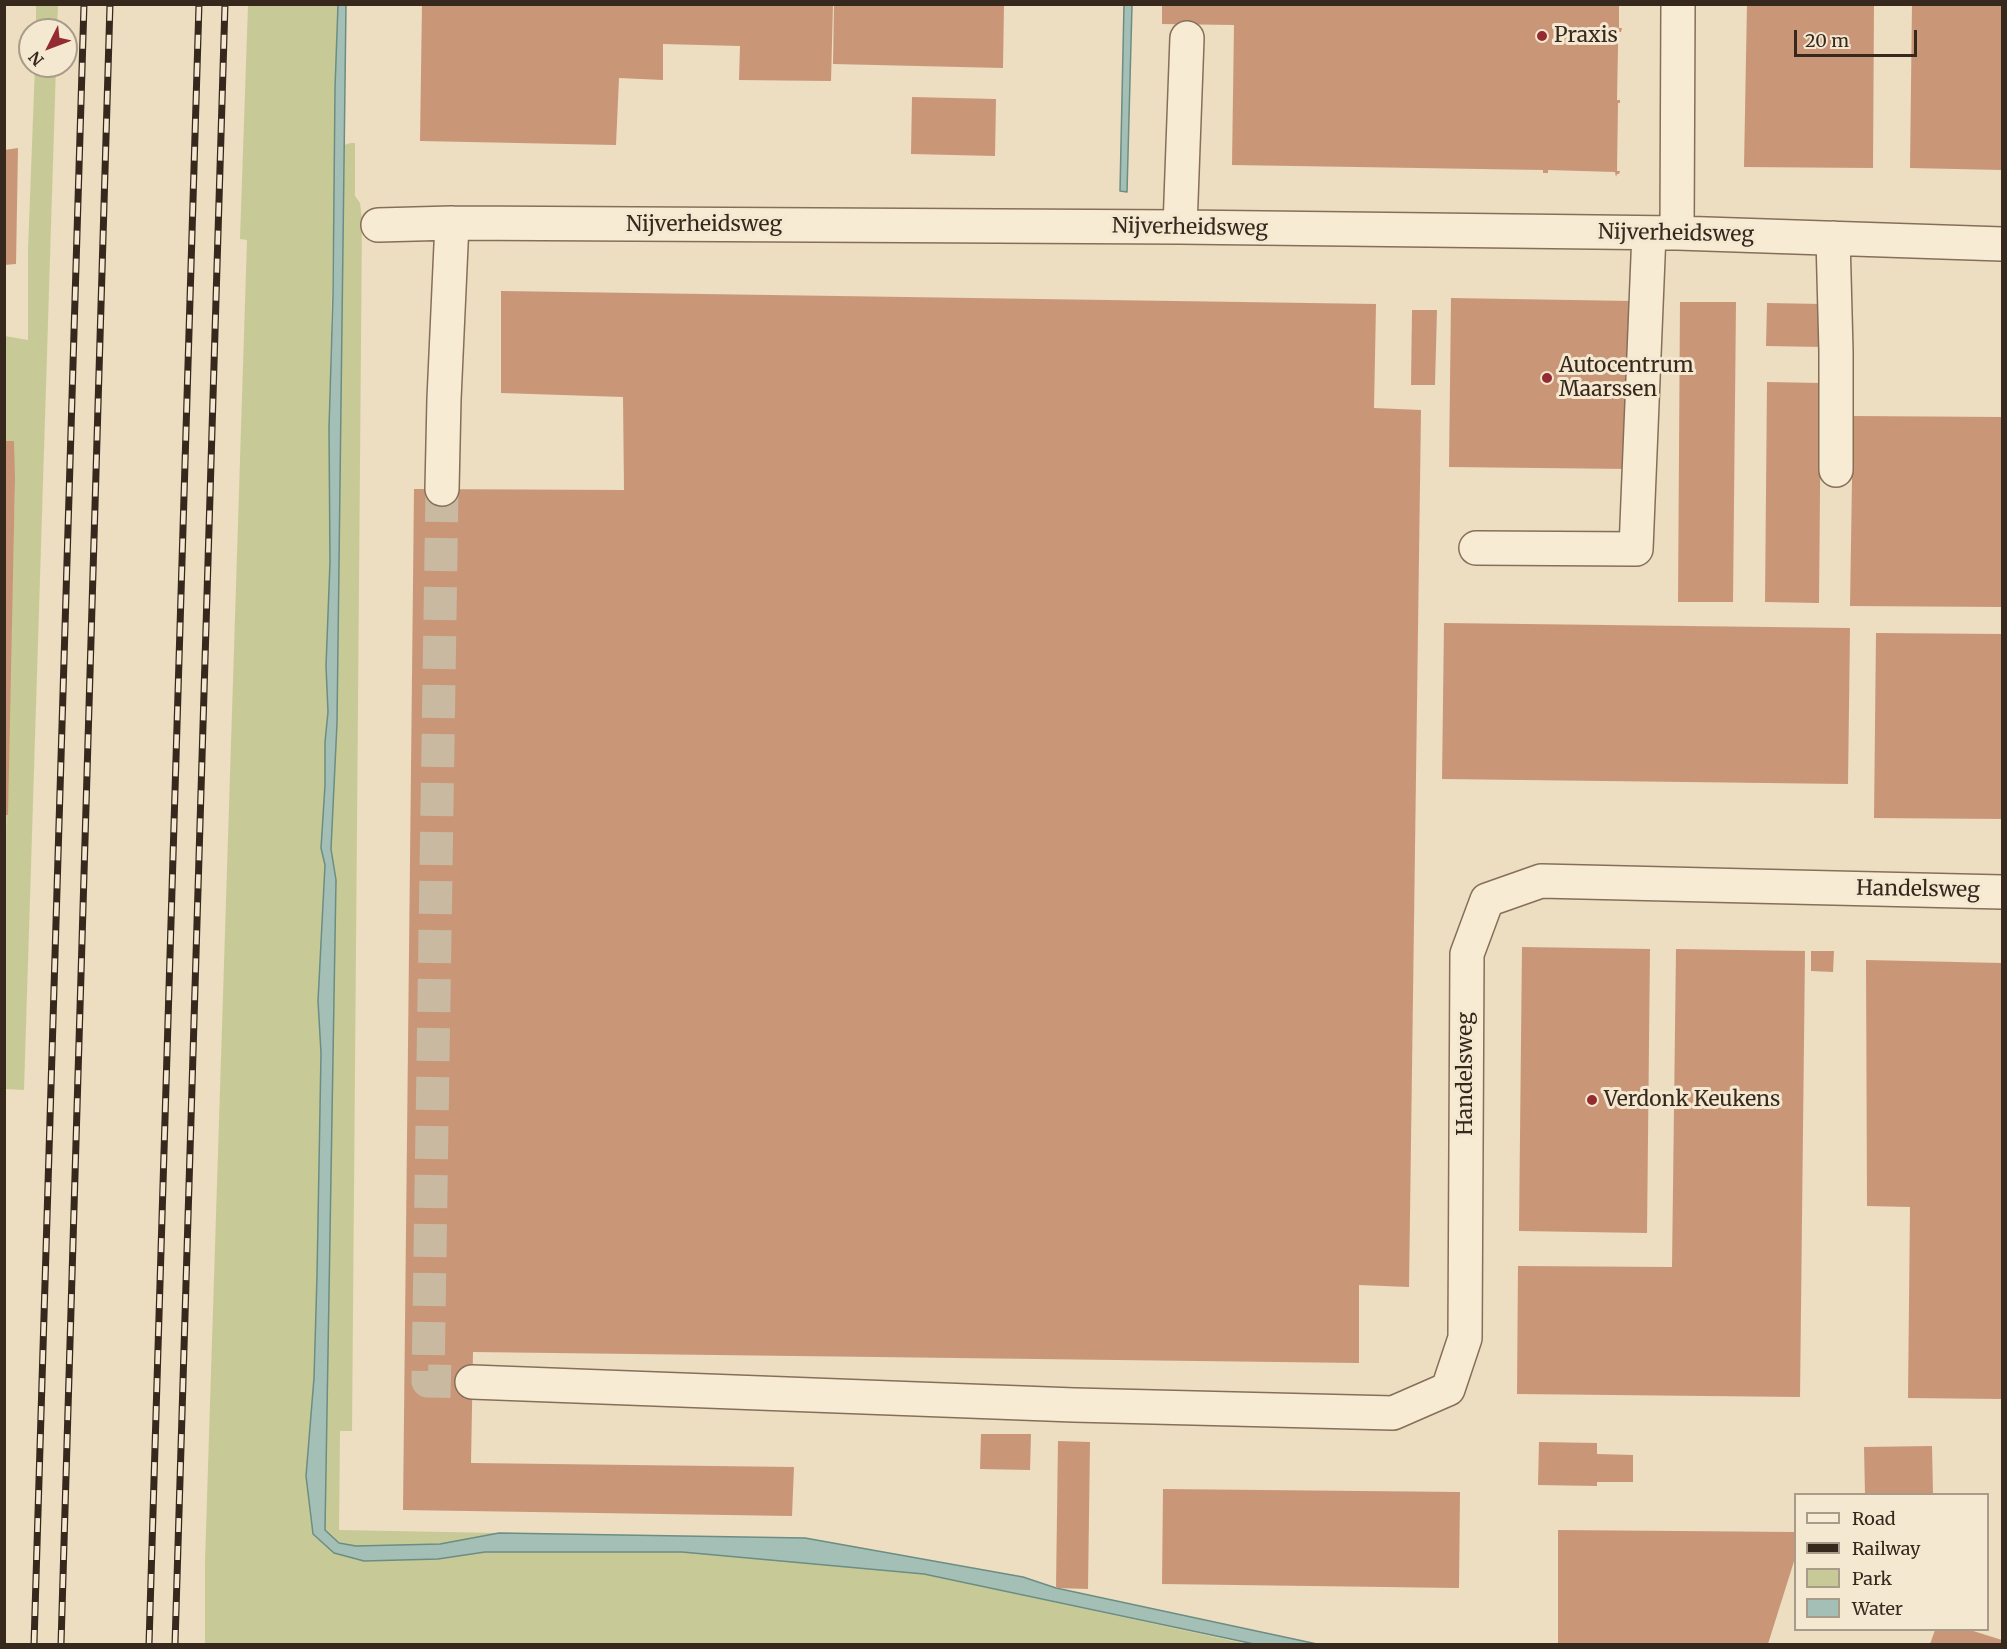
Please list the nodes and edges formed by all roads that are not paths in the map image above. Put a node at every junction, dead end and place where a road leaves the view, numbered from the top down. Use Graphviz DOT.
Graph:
graph roads {
  1 [pos="1678,4"];
  2 [pos="1187,38"];
  3 [pos="452,223"];
  4 [pos="378,225"];
  5 [pos="1180,227"];
  6 [pos="1663,233"];
  7 [pos="1833,238"];
  8 [pos="2002,244"];
  9 [pos="1836,470"];
  10 [pos="442,489"];
  11 [pos="1476,548"];
  12 [pos="2002,892"];
  13 [pos="472,1382"];
  1 -- 6 [label="street"];
  2 -- 5 [label="street"];
  3 -- 4 [label="street, Nijverheidsweg"];
  3 -- 5 [label="street, Nijverheidsweg"];
  3 -- 10 [label="street"];
  5 -- 6 [label="street, Nijverheidsweg"];
  6 -- 7 [label="street, Nijverheidsweg"];
  6 -- 11 [label="street"];
  7 -- 8 [label="street, Nijverheidsweg"];
  7 -- 9 [label="street"];
  12 -- 13 [label="street, Handelsweg"];
}
